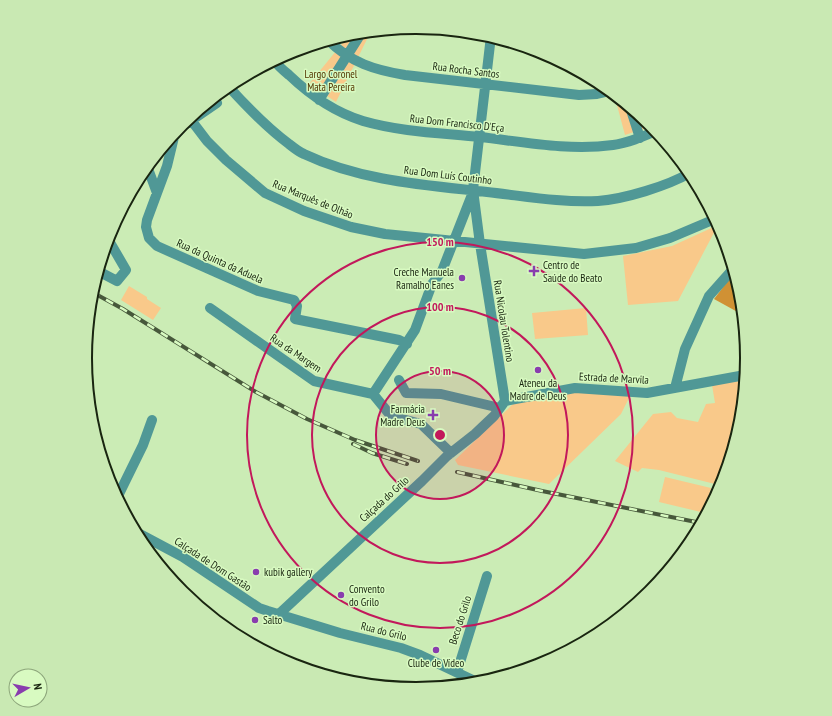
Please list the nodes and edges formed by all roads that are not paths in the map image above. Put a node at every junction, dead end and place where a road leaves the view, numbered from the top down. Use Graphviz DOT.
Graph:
graph roads {
  1 [pos="357,39"];
  2 [pos="490,43"];
  3 [pos="333,45"];
  4 [pos="347,56"];
  5 [pos="279,65"];
  6 [pos="486,84"];
  7 [pos="233,91"];
  8 [pos="602,93"];
  9 [pos="319,100"];
  10 [pos="633,117"];
  11 [pos="193,123"];
  12 [pos="650,134"];
  13 [pos="479,137"];
  14 [pos="640,138"];
  15 [pos="172,144"];
  16 [pos="150,174"];
  17 [pos="684,176"];
  18 [pos="473,190"];
  19 [pos="157,193"];
  20 [pos="710,221"];
  21 [pos="454,242"];
  22 [pos="480,244"];
  23 [pos="112,246"];
  24 [pos="103,274"];
  25 [pos="729,274"];
  26 [pos="210,308"];
  27 [pos="407,344"];
  28 [pos="739,375"];
  29 [pos="399,380"];
  30 [pos="676,388"];
  31 [pos="373,394"];
  32 [pos="503,404"];
  33 [pos="152,420"];
  34 [pos="449,454"];
  35 [pos="121,491"];
  36 [pos="147,537"];
  37 [pos="487,576"];
  38 [pos="278,614"];
  39 [pos="457,672"];
  40 [pos="468,678"];
  1 -- 4 [label="street"];
  2 -- 6 [label="street"];
  3 -- 4 [label="street, Rua Rocha Santos"];
  4 -- 6 [label="street, Rua Rocha Santos"];
  4 -- 9 [label="street"];
  5 -- 9 [label="street, Rua Dom Francisco D'Eça"];
  6 -- 8 [label="street, Rua Rocha Santos"];
  6 -- 13 [label="street"];
  7 -- 18 [label="street, Rua Dom Luís Coutinho"];
  9 -- 13 [label="street, Rua Dom Francisco D'Eça"];
  10 -- 14 [label="street"];
  11 -- 21 [label="street, Rua Marquês de Olhão"];
  12 -- 14 [label="street, Rua Dom Francisco D'Eça"];
  13 -- 14 [label="street, Rua Dom Francisco D'Eça"];
  13 -- 18 [label="street"];
  15 -- 19 [label="street"];
  16 -- 19 [label="street"];
  17 -- 18 [label="street, Rua Dom Luís Coutinho"];
  18 -- 21 [label="street"];
  18 -- 22 [label="street"];
  19 -- 27 [label="street, Rua da Quinta da Aduela"];
  20 -- 22 [label="street, Rua Marquês de Olhão"];
  21 -- 22 [label="street, Rua Marquês de Olhão"];
  21 -- 27 [label="street"];
  22 -- 32 [label="street, Rua Nicolau Tolentino"];
  23 -- 24 [label="street"];
  25 -- 30 [label="street"];
  26 -- 31 [label="street, Rua da Margem"];
  27 -- 31 [label="street"];
  28 -- 30 [label="street, Estrada de Marvila"];
  29 -- 32 [label="street"];
  30 -- 32 [label="street, Estrada de Marvila"];
  31 -- 34 [label="street"];
  32 -- 34 [label="street, Calçada do Grilo"];
  33 -- 35 [label="street"];
  34 -- 38 [label="street, Calçada do Grilo"];
  36 -- 38 [label="street, Calçada de Dom Gastão"];
  37 -- 39 [label="street, Beco do Grilo"];
  38 -- 39 [label="street, Rua do Grilo"];
  39 -- 40 [label="street, Rua do Grilo"];
}
